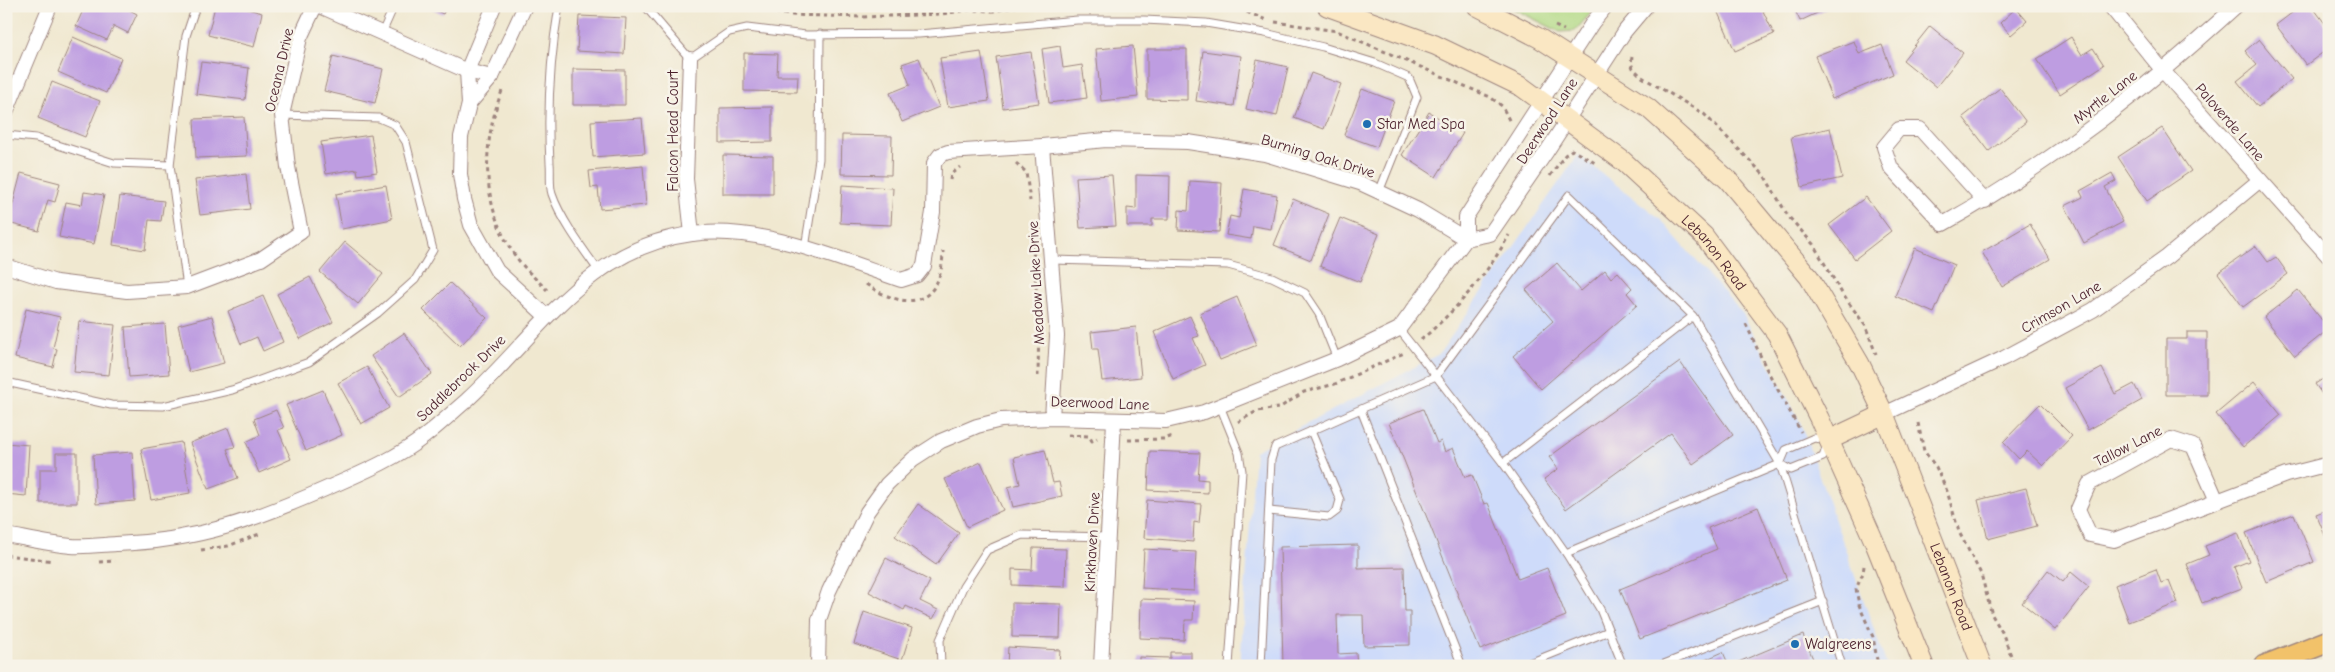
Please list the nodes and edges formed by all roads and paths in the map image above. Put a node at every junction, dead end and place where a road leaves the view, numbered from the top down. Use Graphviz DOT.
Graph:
graph roads {
  1 [pos="50,6"];
  2 [pos="196,6"];
  3 [pos="315,6"];
  4 [pos="320,6"];
  5 [pos="394,6"];
  6 [pos="494,6"];
  7 [pos="525,6"];
  8 [pos="559,6"];
  9 [pos="644,6"];
  10 [pos="744,6"];
  11 [pos="1019,6"];
  12 [pos="1034,6"];
  13 [pos="1046,6"];
  14 [pos="1162,6"];
  15 [pos="1326,6"];
  16 [pos="1477,6"];
  17 [pos="1606,6"];
  18 [pos="1646,6"];
  19 [pos="2110,6"];
  20 [pos="2236,6"];
  21 [pos="1147,7"];
  22 [pos="382,33"];
  23 [pos="820,34"];
  24 [pos="1570,58"];
  25 [pos="690,59"];
  26 [pos="467,71"];
  27 [pos="2164,72"];
  28 [pos="1597,75"];
  29 [pos="492,78"];
  30 [pos="503,88"];
  31 [pos="1541,101"];
  32 [pos="469,104"];
  33 [pos="6,112"];
  34 [pos="282,115"];
  35 [pos="1567,120"];
  36 [pos="6,135"];
  37 [pos="1042,146"];
  38 [pos="1572,150"];
  39 [pos="1012,161"];
  40 [pos="1026,162"];
  41 [pos="170,164"];
  42 [pos="1602,165"];
  43 [pos="968,166"];
  44 [pos="1023,167"];
  45 [pos="2260,180"];
  46 [pos="950,188"];
  47 [pos="1379,192"];
  48 [pos="1985,201"];
  49 [pos="1030,210"];
  50 [pos="1032,229"];
  51 [pos="692,234"];
  52 [pos="1466,240"];
  53 [pos="943,246"];
  54 [pos="805,249"];
  55 [pos="2329,257"];
  56 [pos="1053,260"];
  57 [pos="6,266"];
  58 [pos="598,270"];
  59 [pos="917,275"];
  60 [pos="865,284"];
  61 [pos="187,287"];
  62 [pos="547,290"];
  63 [pos="546,316"];
  64 [pos="1693,316"];
  65 [pos="1741,316"];
  66 [pos="1399,329"];
  67 [pos="1337,359"];
  68 [pos="1436,376"];
  69 [pos="1038,381"];
  70 [pos="6,382"];
  71 [pos="1220,406"];
  72 [pos="1361,410"];
  73 [pos="1884,414"];
  74 [pos="1052,418"];
  75 [pos="1114,420"];
  76 [pos="1918,424"];
  77 [pos="1311,431"];
  78 [pos="1803,434"];
  79 [pos="1063,435"];
  80 [pos="1097,438"];
  81 [pos="1828,440"];
  82 [pos="1503,463"];
  83 [pos="1780,464"];
  84 [pos="2329,464"];
  85 [pos="2216,501"];
  86 [pos="1269,511"];
  87 [pos="271,529"];
  88 [pos="6,535"];
  89 [pos="1109,537"];
  90 [pos="193,552"];
  91 [pos="1566,553"];
  92 [pos="6,555"];
  93 [pos="123,560"];
  94 [pos="59,561"];
  95 [pos="95,562"];
  96 [pos="1863,563"];
  97 [pos="1823,601"];
  98 [pos="1609,631"];
  99 [pos="2329,641"];
  100 [pos="818,666"];
  101 [pos="941,666"];
  102 [pos="1101,666"];
  103 [pos="1229,666"];
  104 [pos="1261,666"];
  105 [pos="1462,666"];
  106 [pos="1522,666"];
  107 [pos="1623,666"];
  108 [pos="1659,666"];
  109 [pos="1842,666"];
  110 [pos="1878,666"];
  111 [pos="1924,666"];
  112 [pos="1982,666"];
  113 [pos="2015,666"];
  114 [pos="2265,666"];
  1 -- 33 [label="street"];
  2 -- 41 [label="lane"];
  3 -- 34 [label="street, Oceana Drive"];
  4 -- 22 [label="street"];
  5 -- 22 [label="lane"];
  6 -- 26 [label="street"];
  7 -- 29 [label="street"];
  8 -- 58 [label="lane"];
  9 -- 25 [label="lane"];
  10 -- 11 [label="path"];
  12 -- 13 [label="path"];
  14 -- 21 [label="path"];
  15 -- 31 [label="main road, Lebanon Road"];
  16 -- 24 [label="main road, Lebanon Road"];
  17 -- 24 [label="street, Deerwood Lane"];
  18 -- 28 [label="street, Deerwood Lane"];
  19 -- 27 [label="street, Paloverde Lane"];
  20 -- 27 [label="street, Myrtle Lane"];
  22 -- 26 [label="street"];
  23 -- 25 [label="lane"];
  23 -- 47 [label="lane"];
  23 -- 54 [label="lane"];
  24 -- 28 [label="main road, Lebanon Road"];
  24 -- 31 [label="street, Deerwood Lane"];
  25 -- 51 [label="street, Falcon Head Court"];
  26 -- 29 [label="street"];
  26 -- 32 [label="street"];
  27 -- 45 [label="street, Paloverde Lane"];
  27 -- 48 [label="street, Myrtle Lane"];
  28 -- 35 [label="street, Deerwood Lane"];
  28 -- 73 [label="main road, Lebanon Road"];
  29 -- 32 [label="street"];
  30 -- 62 [label="path"];
  31 -- 35 [label="main road, Lebanon Road"];
  31 -- 52 [label="street, Deerwood Lane"];
  32 -- 63 [label="street"];
  34 -- 61 [label="street, Oceana Drive"];
  34 -- 70 [label="lane"];
  35 -- 52 [label="street, Deerwood Lane"];
  35 -- 81 [label="main road, Lebanon Road"];
  36 -- 41 [label="lane"];
  37 -- 47 [label="street, Burning Oak Drive"];
  37 -- 56 [label="street, Meadow Lake Drive"];
  37 -- 59 [label="street, Burning Oak Drive"];
  38 -- 42 [label="path"];
  39 -- 44 [label="path"];
  40 -- 44 [label="path"];
  41 -- 61 [label="lane"];
  43 -- 46 [label="path"];
  44 -- 49 [label="path"];
  45 -- 55 [label="street, Paloverde Lane"];
  45 -- 73 [label="street, Crimson Lane"];
  47 -- 52 [label="street, Burning Oak Drive"];
  48 -- 48 [label="street, Myrtle Lane"];
  50 -- 69 [label="path"];
  51 -- 54 [label="street, Saddlebrook Drive"];
  51 -- 58 [label="street, Saddlebrook Drive"];
  52 -- 66 [label="street, Deerwood Lane"];
  53 -- 60 [label="path"];
  54 -- 59 [label="street, Saddlebrook Drive"];
  56 -- 67 [label="lane"];
  56 -- 74 [label="street, Meadow Lake Drive"];
  57 -- 61 [label="street"];
  58 -- 63 [label="street, Saddlebrook Drive"];
  63 -- 88 [label="street, Saddlebrook Drive"];
  64 -- 68 [label="lane"];
  64 -- 82 [label="lane"];
  64 -- 83 [label="lane"];
  65 -- 78 [label="path"];
  66 -- 67 [label="street, Deerwood Lane"];
  66 -- 68 [label="lane"];
  67 -- 71 [label="street, Deerwood Lane"];
  68 -- 72 [label="lane"];
  68 -- 82 [label="lane"];
  71 -- 75 [label="street, Deerwood Lane"];
  71 -- 103 [label="lane"];
  72 -- 77 [label="lane"];
  72 -- 105 [label="lane"];
  73 -- 81 [label="main road"];
  73 -- 112 [label="main road, Lebanon Road"];
  74 -- 75 [label="street, Deerwood Lane"];
  74 -- 100 [label="street, Deerwood Lane"];
  75 -- 89 [label="street, Kirkhaven Drive"];
  76 -- 113 [label="path"];
  77 -- 86 [label="lane"];
  77 -- 86 [label="lane"];
  79 -- 80 [label="path"];
  81 -- 83 [label="lane"];
  81 -- 83 [label="lane"];
  81 -- 111 [label="main road, Lebanon Road"];
  82 -- 91 [label="lane"];
  83 -- 91 [label="lane"];
  83 -- 97 [label="lane"];
  84 -- 85 [label="street, Tallow Lane"];
  85 -- 85 [label="street, Tallow Lane"];
  86 -- 104 [label="lane"];
  87 -- 90 [label="path"];
  89 -- 101 [label="lane"];
  89 -- 102 [label="street, Kirkhaven Drive"];
  91 -- 98 [label="lane"];
  92 -- 94 [label="path"];
  93 -- 95 [label="path"];
  96 -- 110 [label="path"];
  97 -- 108 [label="lane"];
  97 -- 109 [label="lane"];
  98 -- 106 [label="lane"];
  98 -- 107 [label="lane"];
  99 -- 114 [label="main road"];
}
